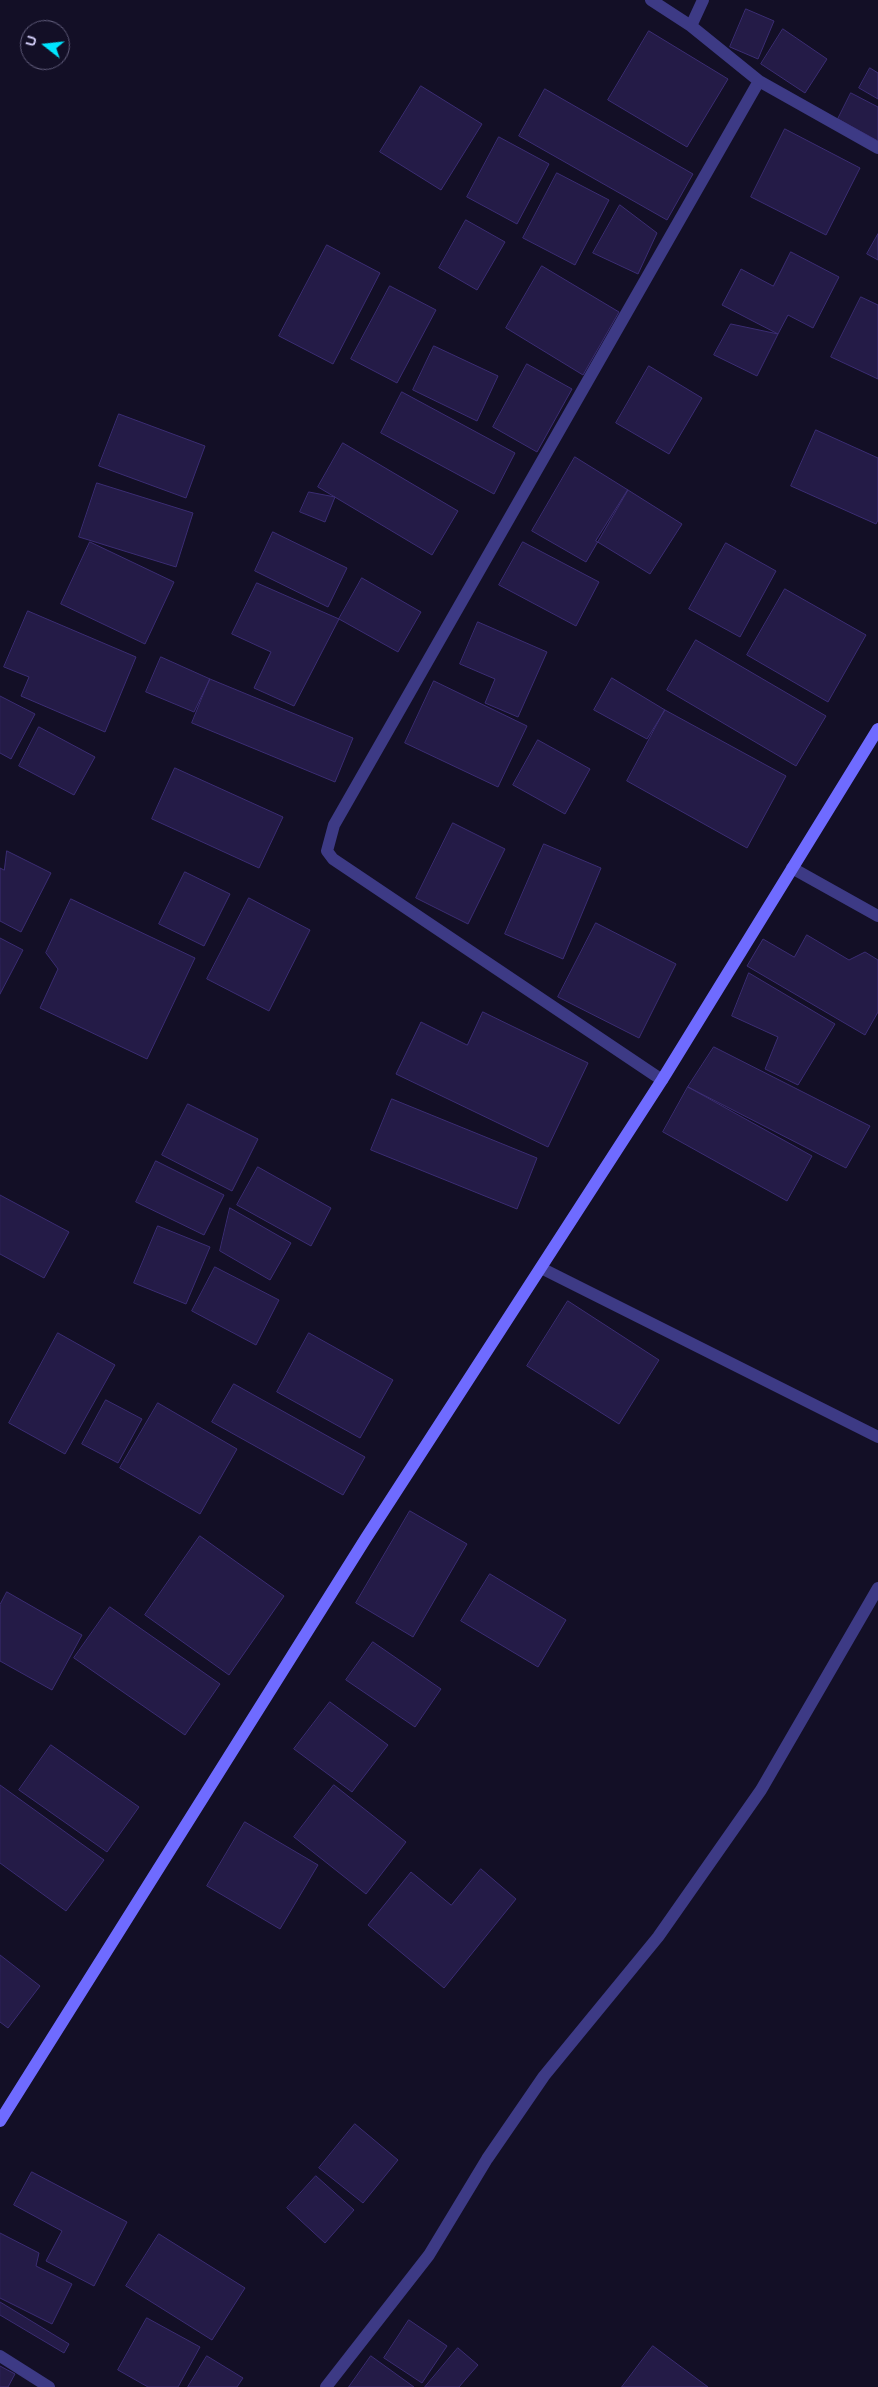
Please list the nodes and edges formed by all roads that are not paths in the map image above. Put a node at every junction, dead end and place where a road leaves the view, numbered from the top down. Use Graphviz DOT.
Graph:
graph roads {
  1 [pos="651,0"];
  2 [pos="704,0"];
  3 [pos="691,26"];
  4 [pos="759,81"];
  5 [pos="878,148"];
  6 [pos="878,729"];
  7 [pos="792,868"];
  8 [pos="878,916"];
  9 [pos="662,1080"];
  10 [pos="541,1268"];
  11 [pos="878,1437"];
  12 [pos="878,1588"];
  13 [pos="0,2121"];
  14 [pos="0,2356"];
  15 [pos="49,2387"];
  16 [pos="326,2387"];
  1 -- 3 [label="street"];
  2 -- 3 [label="street"];
  3 -- 4 [label="street"];
  4 -- 5 [label="street"];
  4 -- 9 [label="street"];
  6 -- 7 [label="street"];
  7 -- 8 [label="street"];
  7 -- 9 [label="street"];
  9 -- 10 [label="street"];
  10 -- 11 [label="street"];
  10 -- 13 [label="street"];
  12 -- 16 [label="street"];
  14 -- 15 [label="street"];
}
